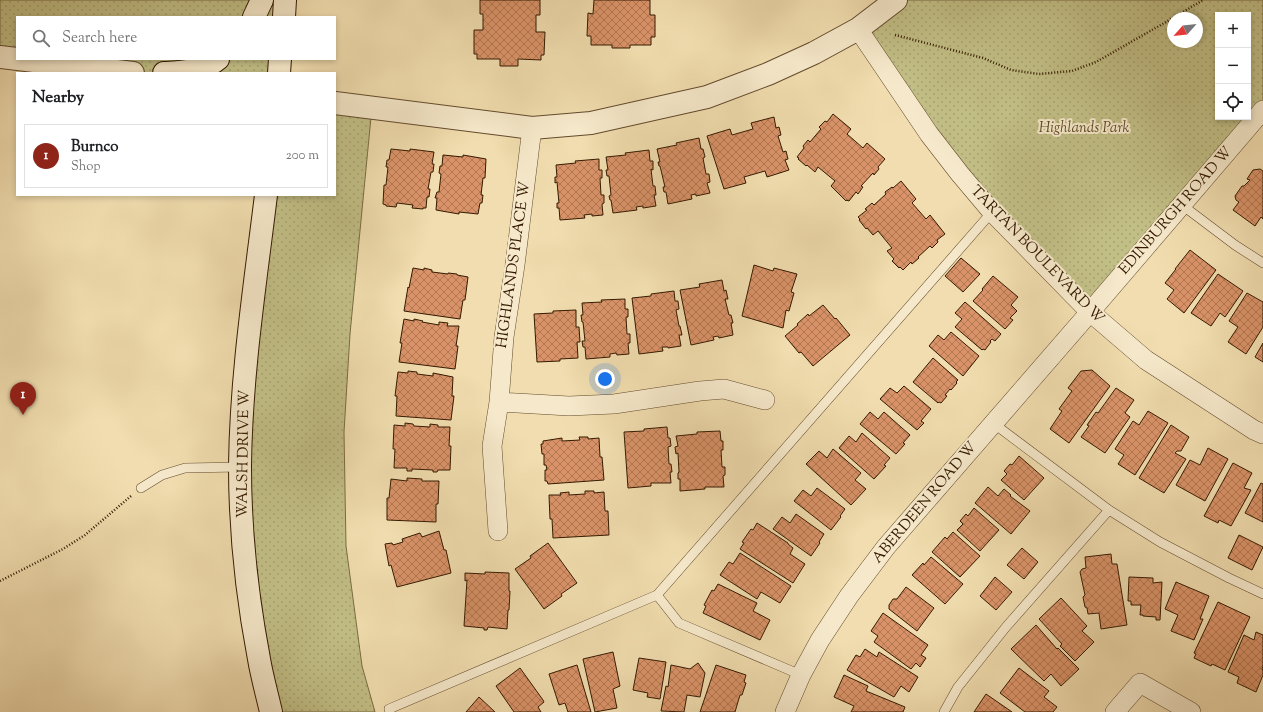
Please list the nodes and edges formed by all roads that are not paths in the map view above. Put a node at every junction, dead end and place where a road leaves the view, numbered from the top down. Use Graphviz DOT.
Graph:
graph roads {
  1 [pos="262,0"];
  2 [pos="285,0"];
  3 [pos="896,0"];
  4 [pos="254,16"];
  5 [pos="284,16"];
  6 [pos="858,28"];
  7 [pos="0,57"];
  8 [pos="16,59"];
  9 [pos="25,60"];
  10 [pos="217,60"];
  11 [pos="280,60"];
  12 [pos="125,72"];
  13 [pos="187,72"];
  14 [pos="279,72"];
  15 [pos="336,102"];
  16 [pos="1263,110"];
  17 [pos="532,128"];
  18 [pos="266,196"];
  19 [pos="1182,205"];
  20 [pos="992,212"];
  21 [pos="1263,263"];
  22 [pos="1090,312"];
  23 [pos="765,400"];
  24 [pos="499,402"];
  25 [pos="993,423"];
  26 [pos="1263,434"];
  27 [pos="240,467"];
  28 [pos="141,488"];
  29 [pos="1109,510"];
  30 [pos="498,531"];
  31 [pos="1263,594"];
  32 [pos="657,595"];
  33 [pos="801,675"];
  34 [pos="271,712"];
  35 [pos="390,712"];
  36 [pos="785,712"];
  37 [pos="944,712"];
  38 [pos="1115,712"];
  39 [pos="1191,712"];
  1 -- 4 [label="street"];
  2 -- 5 [label="street"];
  3 -- 6 [label="street"];
  6 -- 17 [label="street"];
  6 -- 20 [label="street, TARTAN BOULEVARD W"];
  7 -- 8 [label="street"];
  9 -- 12 [label="street"];
  10 -- 13 [label="street"];
  11 -- 14 [label="street"];
  15 -- 17 [label="street"];
  16 -- 19 [label="street, EDINBURGH ROAD W"];
  17 -- 24 [label="street, HIGHLANDS PLACE W"];
  18 -- 27 [label="street, WALSH DRIVE W"];
  19 -- 21 [label="lane"];
  19 -- 22 [label="street, EDINBURGH ROAD W"];
  20 -- 22 [label="street, TARTAN BOULEVARD W"];
  20 -- 32 [label="lane"];
  22 -- 25 [label="street, ABERDEEN ROAD W"];
  22 -- 26 [label="street, TARTAN BOULEVARD W"];
  23 -- 24 [label="street"];
  24 -- 30 [label="street, HIGHLANDS PLACE W"];
  25 -- 29 [label="lane"];
  25 -- 33 [label="street, ABERDEEN ROAD W"];
  27 -- 28 [label="lane"];
  27 -- 34 [label="street, WALSH DRIVE W"];
  29 -- 31 [label="lane"];
  29 -- 37 [label="lane"];
  32 -- 33 [label="lane"];
  32 -- 35 [label="lane"];
  33 -- 36 [label="street, ABERDEEN ROAD W"];
  38 -- 39 [label="street"];
}
